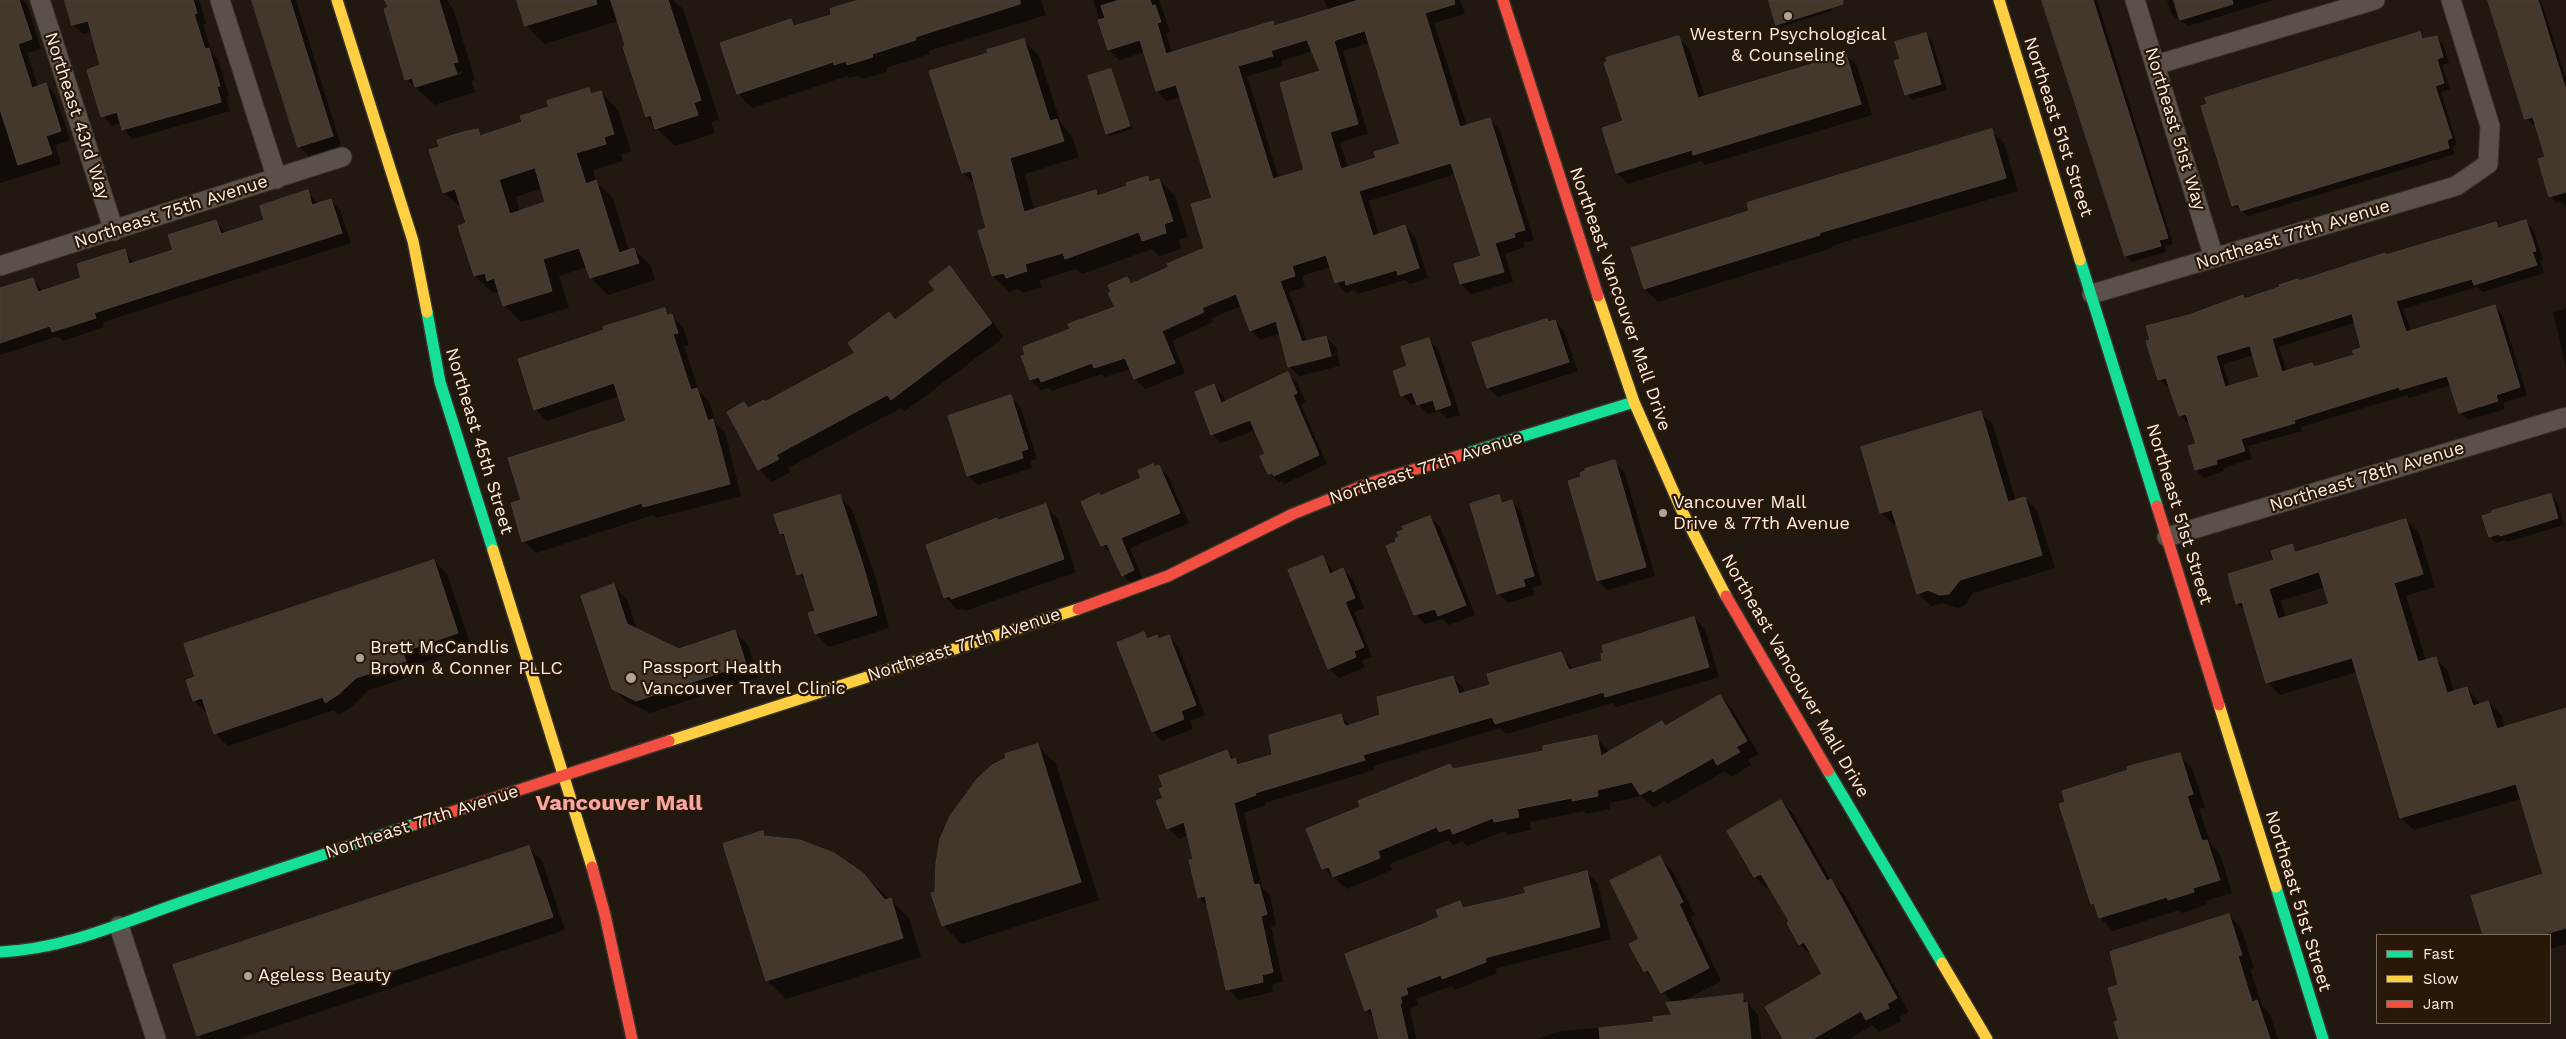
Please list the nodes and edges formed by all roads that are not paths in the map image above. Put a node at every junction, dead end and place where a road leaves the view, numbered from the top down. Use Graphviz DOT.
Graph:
graph roads {
  1 [pos="40,0"];
  2 [pos="220,0"];
  3 [pos="337,0"];
  4 [pos="1504,0"];
  5 [pos="1999,0"];
  6 [pos="2135,0"];
  7 [pos="2375,0"];
  8 [pos="2451,0"];
  9 [pos="2155,65"];
  10 [pos="342,157"];
  11 [pos="277,179"];
  12 [pos="114,231"];
  13 [pos="2214,258"];
  14 [pos="0,266"];
  15 [pos="2092,294"];
  16 [pos="1634,402"];
  17 [pos="2566,417"];
  18 [pos="2167,537"];
  19 [pos="564,775"];
  20 [pos="119,926"];
  21 [pos="0,952"];
  22 [pos="156,1039"];
  23 [pos="632,1039"];
  24 [pos="1987,1039"];
  25 [pos="2323,1039"];
  1 -- 12 [label="street, Northeast 43rd Way"];
  2 -- 11 [label="street"];
  3 -- 19 [label="street, Northeast 45th Street"];
  4 -- 16 [label="street, Northeast Vancouver Mall Drive"];
  5 -- 15 [label="street, Northeast 51st Street"];
  6 -- 9 [label="street, Northeast 51st Way"];
  7 -- 9 [label="street"];
  8 -- 13 [label="street, Northeast 77th Avenue"];
  9 -- 13 [label="street, Northeast 51st Way"];
  10 -- 11 [label="street, Northeast 75th Avenue"];
  11 -- 12 [label="street, Northeast 75th Avenue"];
  12 -- 14 [label="street, Northeast 75th Avenue"];
  13 -- 15 [label="street, Northeast 77th Avenue"];
  15 -- 18 [label="street, Northeast 51st Street"];
  16 -- 19 [label="street, Northeast 77th Avenue"];
  16 -- 24 [label="street, Northeast Vancouver Mall Drive"];
  17 -- 18 [label="street, Northeast 78th Avenue"];
  18 -- 25 [label="street, Northeast 51st Street"];
  19 -- 20 [label="street, Northeast 77th Avenue"];
  19 -- 23 [label="street, Northeast 45th Street"];
  20 -- 21 [label="street, Northeast 77th Avenue"];
  20 -- 22 [label="street"];
}
